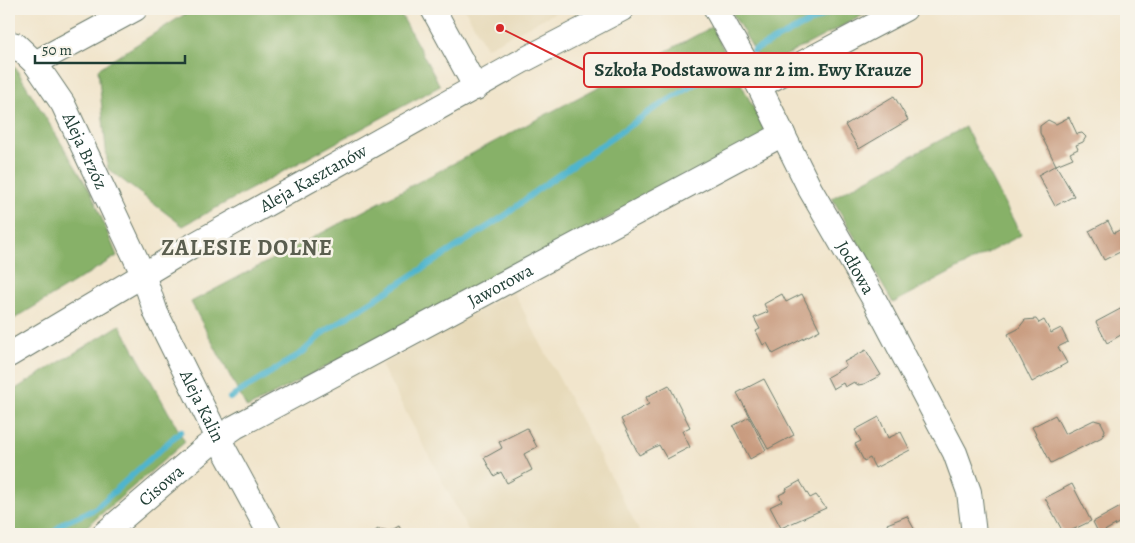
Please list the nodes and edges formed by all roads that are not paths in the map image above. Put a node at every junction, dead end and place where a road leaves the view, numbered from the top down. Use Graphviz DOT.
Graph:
graph roads {
  1 [pos="135,9"];
  2 [pos="434,9"];
  3 [pos="622,9"];
  4 [pos="716,9"];
  5 [pos="905,9"];
  6 [pos="9,43"];
  7 [pos="35,63"];
  8 [pos="759,86"];
  9 [pos="476,88"];
  10 [pos="783,134"];
  11 [pos="143,274"];
  12 [pos="9,355"];
  13 [pos="218,438"];
  14 [pos="104,534"];
  15 [pos="270,534"];
  16 [pos="974,534"];
  1 -- 7 [label="street"];
  2 -- 9 [label="street"];
  3 -- 9 [label="street, Aleja Kasztanów"];
  4 -- 8 [label="street, Jodłowa"];
  5 -- 8 [label="street"];
  6 -- 7 [label="street, Aleja Brzóz"];
  7 -- 11 [label="street, Aleja Brzóz"];
  8 -- 10 [label="street, Jodłowa"];
  9 -- 11 [label="street, Aleja Kasztanów"];
  10 -- 13 [label="street, Jaworowa"];
  10 -- 16 [label="street, Jodłowa"];
  11 -- 12 [label="street, Aleja Kasztanów"];
  11 -- 13 [label="street, Aleja Kalin"];
  13 -- 14 [label="street, Cisowa"];
  13 -- 15 [label="street, Aleja Kalin"];
}
